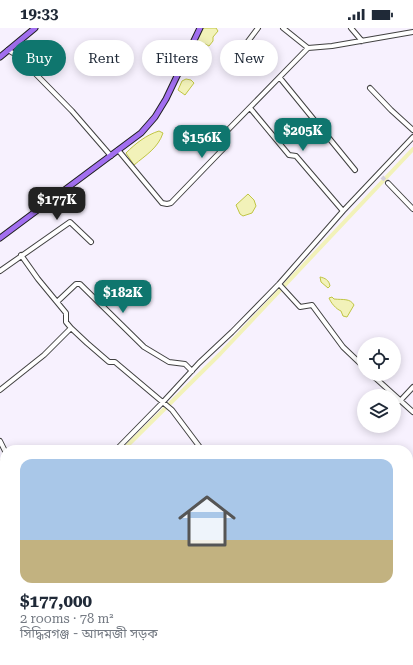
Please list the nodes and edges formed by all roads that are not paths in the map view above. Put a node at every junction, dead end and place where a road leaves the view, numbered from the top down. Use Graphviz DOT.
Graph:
graph roads {
  1 [pos="35,28"];
  2 [pos="200,28"];
  3 [pos="258,28"];
  4 [pos="283,28"];
  5 [pos="351,28"];
  6 [pos="413,32"];
  7 [pos="249,40"];
  8 [pos="362,41"];
  9 [pos="308,48"];
  10 [pos="8,50"];
  11 [pos="0,57"];
  12 [pos="280,78"];
  13 [pos="370,88"];
  14 [pos="250,108"];
  15 [pos="413,130"];
  16 [pos="413,137"];
  17 [pos="118,150"];
  18 [pos="111,156"];
  19 [pos="355,170"];
  20 [pos="388,183"];
  21 [pos="413,209"];
  22 [pos="343,211"];
  23 [pos="0,238"];
  24 [pos="91,242"];
  25 [pos="21,256"];
  26 [pos="0,271"];
  27 [pos="280,285"];
  28 [pos="57,302"];
  29 [pos="71,328"];
  30 [pos="357,360"];
  31 [pos="192,371"];
  32 [pos="379,381"];
  33 [pos="413,388"];
  34 [pos="387,389"];
  35 [pos="0,390"];
  36 [pos="401,400"];
  37 [pos="401,402"];
  38 [pos="165,404"];
  39 [pos="413,412"];
  40 [pos="121,445"];
  41 [pos="198,445"];
  1 -- 10 [label="main road"];
  2 -- 17 [label="main road"];
  3 -- 7 [label="street"];
  4 -- 9 [label="street"];
  5 -- 8 [label="street"];
  6 -- 8 [label="street"];
  8 -- 9 [label="street"];
  9 -- 12 [label="street"];
  10 -- 11 [label="main road"];
  10 -- 18 [label="street"];
  12 -- 14 [label="street"];
  12 -- 19 [label="street"];
  13 -- 15 [label="street"];
  14 -- 17 [label="street"];
  14 -- 22 [label="street"];
  16 -- 22 [label="street"];
  17 -- 18 [label="main road"];
  18 -- 23 [label="main road"];
  20 -- 21 [label="street"];
  22 -- 27 [label="street"];
  24 -- 25 [label="street"];
  25 -- 26 [label="street"];
  25 -- 28 [label="street"];
  27 -- 30 [label="street"];
  27 -- 31 [label="street"];
  28 -- 29 [label="street"];
  28 -- 31 [label="street"];
  29 -- 35 [label="street"];
  29 -- 38 [label="street"];
  31 -- 38 [label="street"];
  32 -- 34 [label="street"];
  33 -- 36 [label="street"];
  37 -- 39 [label="street"];
  38 -- 40 [label="street"];
  38 -- 41 [label="street"];
}
